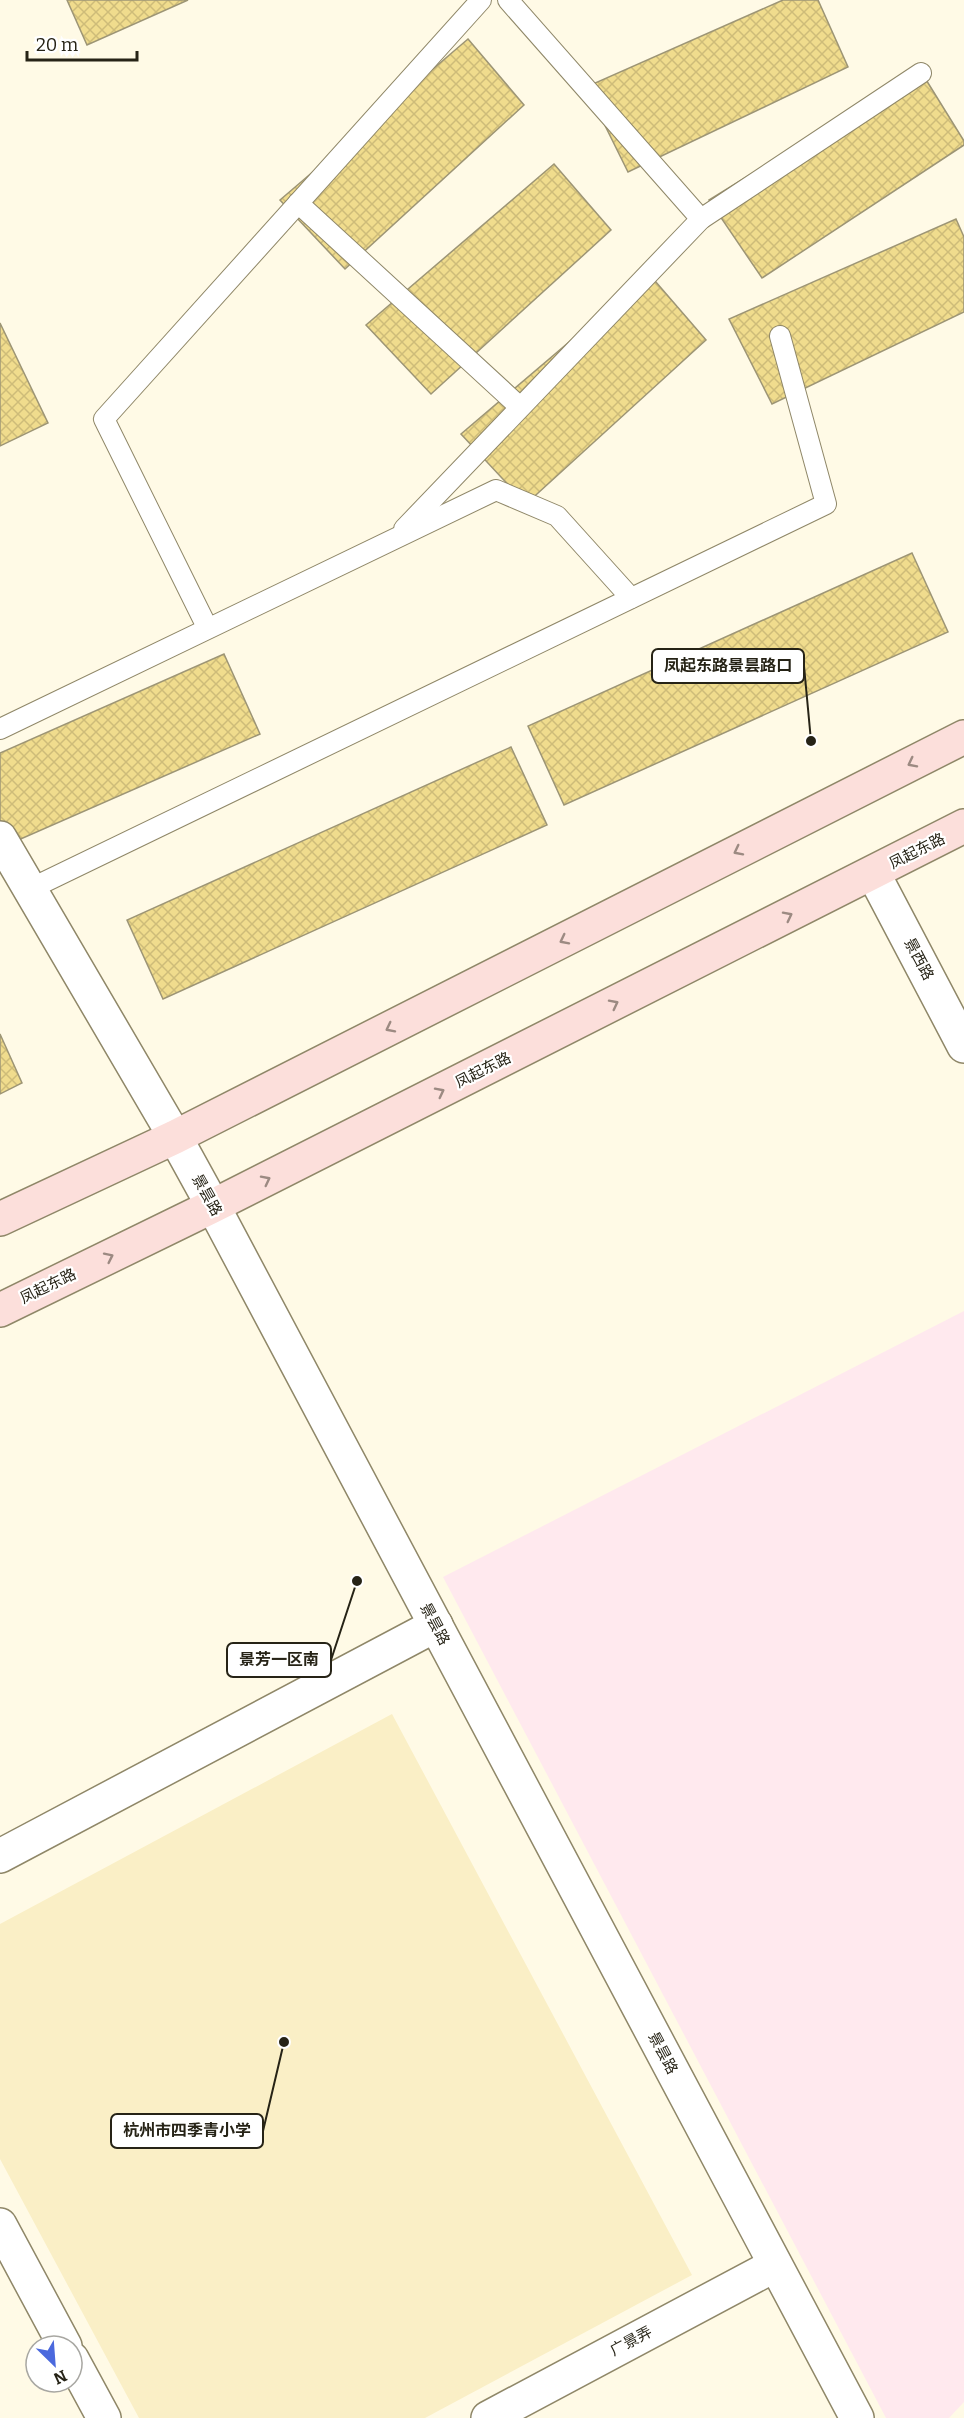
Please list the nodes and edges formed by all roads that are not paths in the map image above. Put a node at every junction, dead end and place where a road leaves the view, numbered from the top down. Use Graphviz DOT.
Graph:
graph roads {
  1 [pos="481,0"];
  2 [pos="508,0"];
  3 [pos="921,73"];
  4 [pos="298,203"];
  5 [pos="701,219"];
  6 [pos="780,336"];
  7 [pos="520,408"];
  8 [pos="396,538"];
  9 [pos="631,598"];
  10 [pos="207,627"];
  11 [pos="0,729"];
  12 [pos="964,737"];
  13 [pos="964,826"];
  14 [pos="0,838"];
  15 [pos="873,873"];
  16 [pos="30,889"];
  17 [pos="964,1046"];
  18 [pos="175,1137"];
  19 [pos="213,1206"];
  20 [pos="0,1218"];
  21 [pos="0,1310"];
  22 [pos="436,1625"];
  23 [pos="0,1856"];
  24 [pos="0,2225"];
  25 [pos="775,2265"];
  26 [pos="59,2334"];
  27 [pos="84,2381"];
  28 [pos="104,2418"];
  29 [pos="488,2418"];
  30 [pos="857,2418"];
  1 -- 4 [label="lane"];
  2 -- 5 [label="lane"];
  3 -- 5 [label="lane"];
  4 -- 7 [label="lane"];
  4 -- 10 [label="lane"];
  5 -- 7 [label="lane"];
  6 -- 9 [label="lane"];
  7 -- 8 [label="lane"];
  8 -- 9 [label="lane"];
  8 -- 10 [label="lane"];
  9 -- 16 [label="lane"];
  10 -- 11 [label="lane"];
  12 -- 18 [label="main road, one-way"];
  13 -- 15 [label="main road, 凤起东路"];
  14 -- 16 [label="street, 景昙路"];
  15 -- 17 [label="street, 景西路"];
  19 -- 15 [label="main road, 凤起东路, one-way"];
  16 -- 18 [label="street, 景昙路"];
  18 -- 19 [label="street, 景昙路"];
  18 -- 20 [label="main road"];
  21 -- 19 [label="main road, 凤起东路, one-way"];
  19 -- 22 [label="street, 景昙路"];
  22 -- 23 [label="street"];
  22 -- 25 [label="street, 景昙路"];
  24 -- 26 [label="street"];
  25 -- 29 [label="street, 广景弄"];
  25 -- 30 [label="street, 景昙路"];
  27 -- 28 [label="street"];
}
